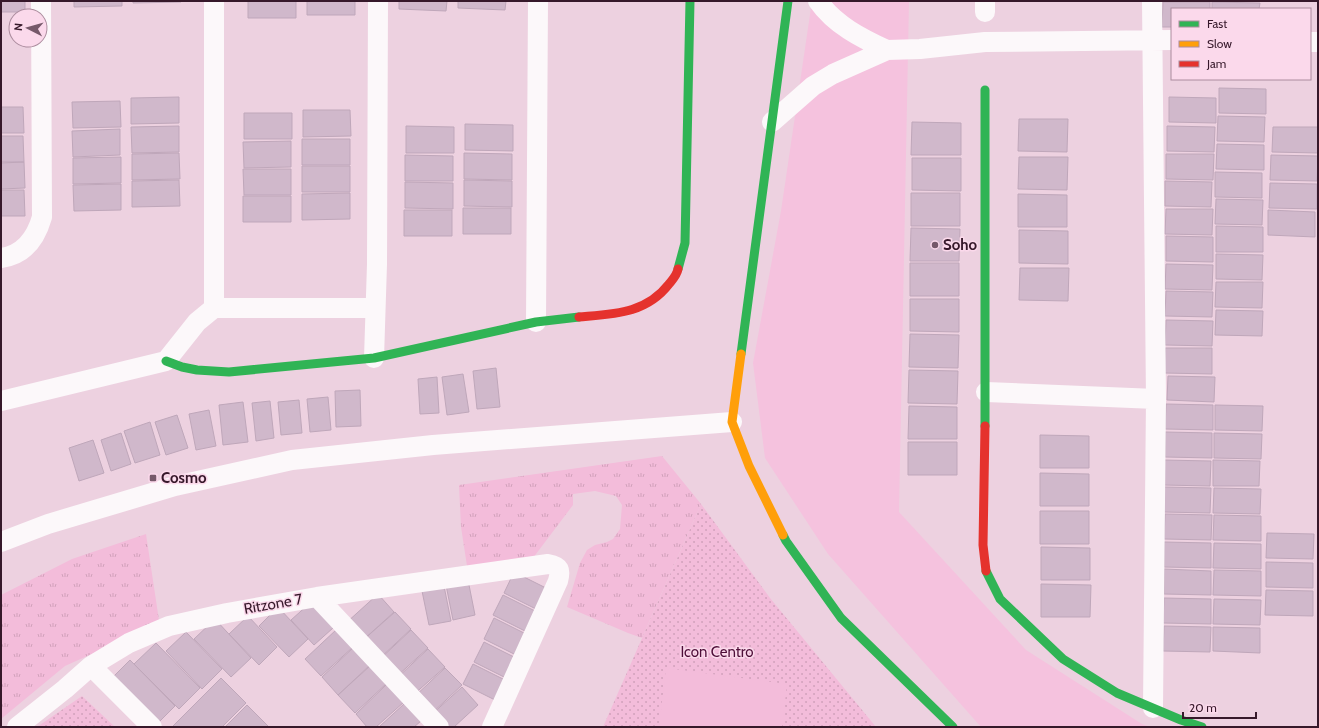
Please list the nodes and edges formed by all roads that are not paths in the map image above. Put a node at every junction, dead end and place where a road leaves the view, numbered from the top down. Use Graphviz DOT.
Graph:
graph roads {
  1 [pos="41,1"];
  2 [pos="214,1"];
  3 [pos="378,1"];
  4 [pos="538,1"];
  5 [pos="690,1"];
  6 [pos="788,1"];
  7 [pos="818,1"];
  8 [pos="1152,1"];
  9 [pos="1152,39"];
  10 [pos="1171,40"];
  11 [pos="887,50"];
  12 [pos="985,90"];
  13 [pos="772,122"];
  14 [pos="1,258"];
  15 [pos="214,308"];
  16 [pos="375,308"];
  17 [pos="536,322"];
  18 [pos="374,358"];
  19 [pos="166,361"];
  20 [pos="986,392"];
  21 [pos="1156,398"];
  22 [pos="1,401"];
  23 [pos="732,422"];
  24 [pos="1,542"];
  25 [pos="317,596"];
  26 [pos="91,666"];
  27 [pos="1153,708"];
  28 [pos="17,727"];
  29 [pos="152,727"];
  30 [pos="440,727"];
  31 [pos="492,727"];
  32 [pos="953,727"];
  33 [pos="1202,727"];
  1 -- 14 [label="street"];
  2 -- 15 [label="street"];
  3 -- 16 [label="street"];
  4 -- 17 [label="street"];
  5 -- 17 [label="street"];
  6 -- 13 [label="street"];
  7 -- 11 [label="street"];
  8 -- 9 [label="street"];
  9 -- 10 [label="street"];
  9 -- 11 [label="street"];
  9 -- 21 [label="street"];
  11 -- 13 [label="street"];
  12 -- 20 [label="street"];
  13 -- 23 [label="street"];
  15 -- 16 [label="street"];
  15 -- 19 [label="street"];
  16 -- 18 [label="street"];
  17 -- 18 [label="street"];
  18 -- 19 [label="street"];
  19 -- 22 [label="street"];
  20 -- 21 [label="street"];
  20 -- 27 [label="street"];
  21 -- 27 [label="street"];
  23 -- 24 [label="street"];
  23 -- 32 [label="street"];
  25 -- 26 [label="street, Ritzone 7"];
  25 -- 30 [label="street"];
  25 -- 31 [label="street, Ritzone 7"];
  26 -- 28 [label="street, Ritzone 7"];
  26 -- 29 [label="street"];
  27 -- 33 [label="street"];
}
